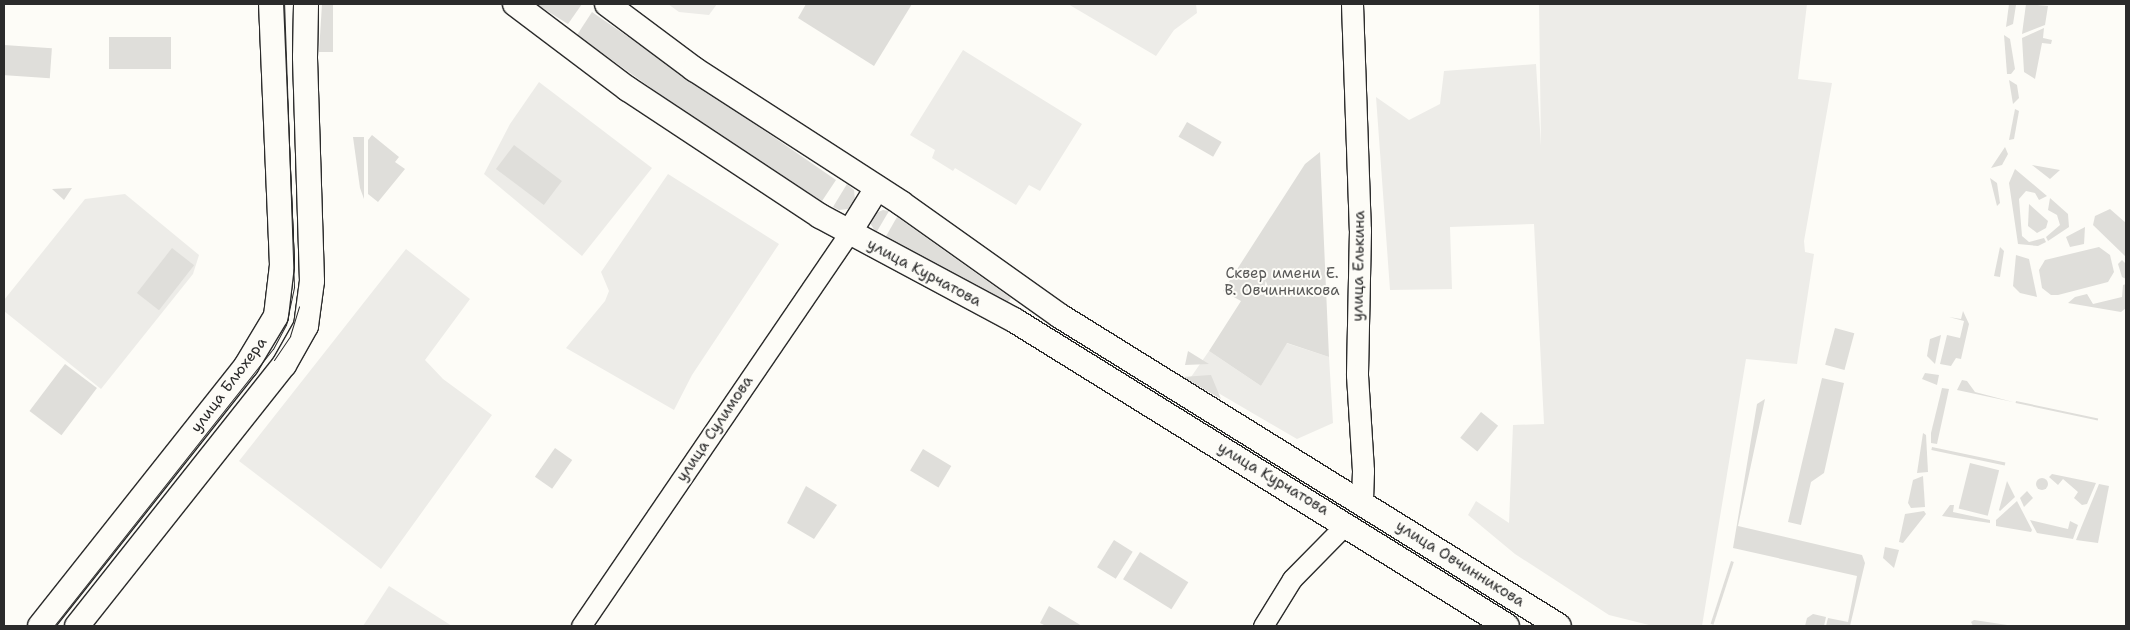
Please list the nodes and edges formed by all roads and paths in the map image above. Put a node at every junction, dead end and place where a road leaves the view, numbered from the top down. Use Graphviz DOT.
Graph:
graph roads {
  1 [pos="271,4"];
  2 [pos="306,4"];
  3 [pos="515,4"];
  4 [pos="607,4"];
  5 [pos="1352,4"];
  6 [pos="877,188"];
  7 [pos="849,233"];
  8 [pos="1362,501"];
  9 [pos="1346,524"];
  10 [pos="1452,558"];
  11 [pos="40,626"];
  12 [pos="77,626"];
  13 [pos="581,626"];
  14 [pos="1263,626"];
  15 [pos="1507,626"];
  16 [pos="1515,626"];
  17 [pos="1559,626"];
  1 -- 11 [label="main road, улица Блюхера"];
  2 -- 12 [label="main road, улица Блюхера"];
  3 -- 7 [label="main road, улица Курчатова"];
  4 -- 6 [label="main road, улица Курчатова"];
  5 -- 8 [label="main road, улица Елькина"];
  6 -- 7 [label="main road"];
  6 -- 8 [label="main road, улица Курчатова"];
  7 -- 9 [label="main road, улица Курчатова"];
  7 -- 13 [label="street, улица Сулимова"];
  8 -- 9 [label="main road"];
  8 -- 10 [label="main road, улица Овчинникова"];
  9 -- 14 [label="street"];
  9 -- 15 [label="main road, улица Овчинникова"];
  10 -- 16 [label="main road"];
  10 -- 17 [label="main road, улица Овчинникова"];
}
